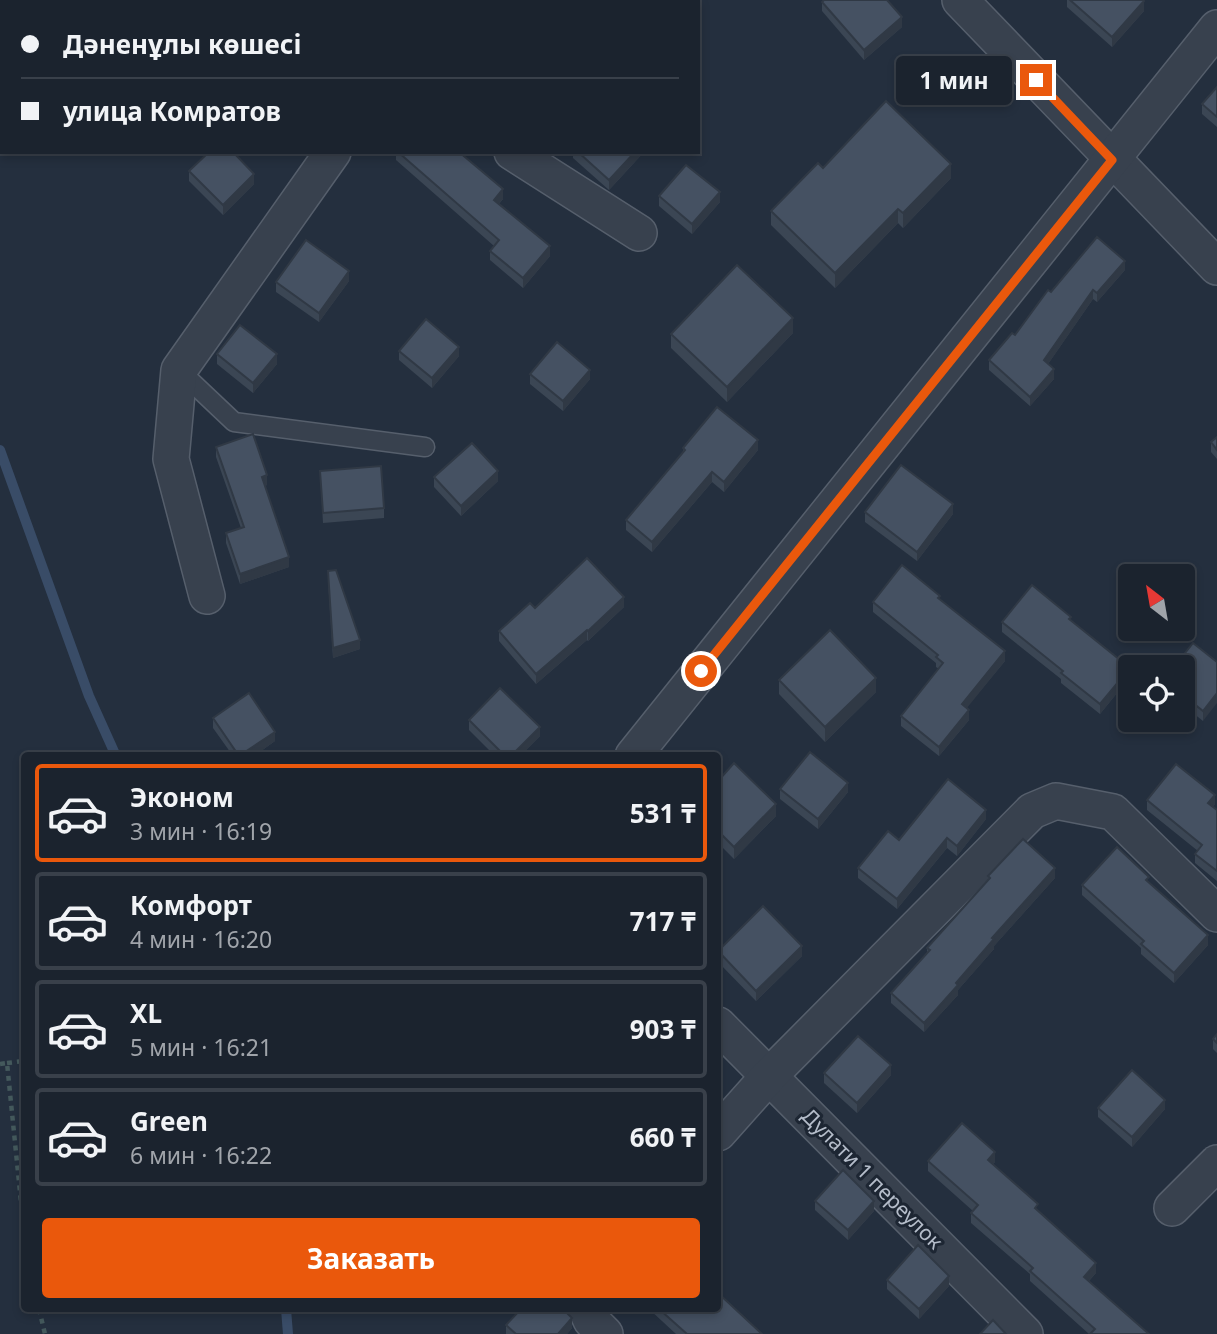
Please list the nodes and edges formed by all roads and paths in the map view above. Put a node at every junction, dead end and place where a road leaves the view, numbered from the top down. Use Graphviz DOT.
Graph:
graph roads {
  1 [pos="960,0"];
  2 [pos="1217,28"];
  3 [pos="332,154"];
  4 [pos="515,154"];
  5 [pos="1112,160"];
  6 [pos="639,233"];
  7 [pos="1217,267"];
  8 [pos="179,370"];
  9 [pos="425,447"];
  10 [pos="207,596"];
  11 [pos="636,752"];
  12 [pos="1217,914"];
  13 [pos="721,1028"];
  14 [pos="21,1061"];
  15 [pos="7,1063"];
  16 [pos="0,1064"];
  17 [pos="769,1076"];
  18 [pos="721,1130"];
  19 [pos="1217,1163"];
  20 [pos="21,1202"];
  21 [pos="1172,1208"];
  22 [pos="40,1312"];
  23 [pos="45,1334"];
  24 [pos="1025,1334"];
  1 -- 5 [label="street"];
  2 -- 5 [label="street"];
  3 -- 8 [label="street"];
  4 -- 6 [label="street"];
  5 -- 7 [label="street"];
  5 -- 11 [label="street"];
  8 -- 9 [label="lane"];
  8 -- 10 [label="street"];
  12 -- 17 [label="street"];
  13 -- 17 [label="street, Дулати 1 переулок"];
  14 -- 15 [label="path"];
  15 -- 16 [label="path"];
  15 -- 20 [label="path"];
  17 -- 18 [label="street"];
  17 -- 24 [label="street, Дулати 1 переулок"];
  19 -- 21 [label="street"];
  22 -- 23 [label="path"];
}
